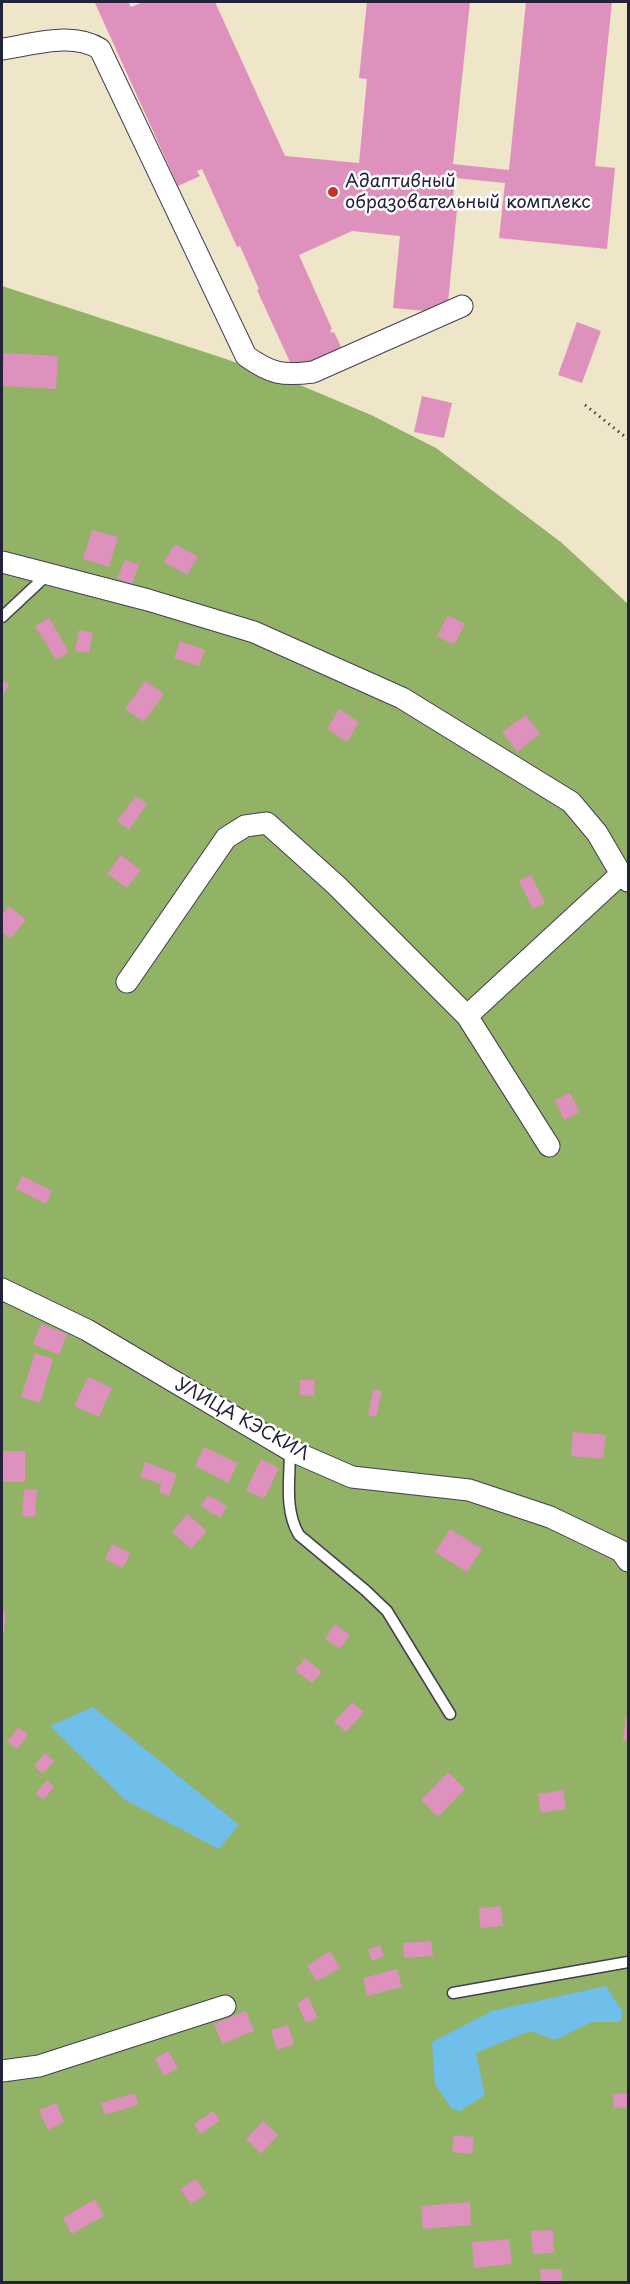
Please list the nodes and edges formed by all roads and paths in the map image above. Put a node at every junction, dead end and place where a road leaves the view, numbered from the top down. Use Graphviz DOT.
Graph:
graph roads {
  1 [pos="2,49"];
  2 [pos="462,306"];
  3 [pos="585,405"];
  4 [pos="628,439"];
  5 [pos="2,562"];
  6 [pos="48,573"];
  7 [pos="2,616"];
  8 [pos="625,878"];
  9 [pos="127,982"];
  10 [pos="467,1016"];
  11 [pos="549,1146"];
  12 [pos="2,1289"];
  13 [pos="290,1450"];
  14 [pos="628,1561"];
  15 [pos="450,1714"];
  16 [pos="628,1962"];
  17 [pos="453,1993"];
  18 [pos="225,2006"];
  19 [pos="2,2071"];
  1 -- 2 [label="street"];
  3 -- 4 [label="path"];
  5 -- 6 [label="street"];
  6 -- 7 [label="lane"];
  6 -- 8 [label="street"];
  8 -- 10 [label="street"];
  9 -- 10 [label="street"];
  10 -- 11 [label="street"];
  12 -- 13 [label="street, УЛИЦА КЭСКИЛ"];
  13 -- 14 [label="street, УЛИЦА КЭСКИЛ"];
  13 -- 15 [label="lane"];
  16 -- 17 [label="lane"];
  18 -- 19 [label="street"];
}
